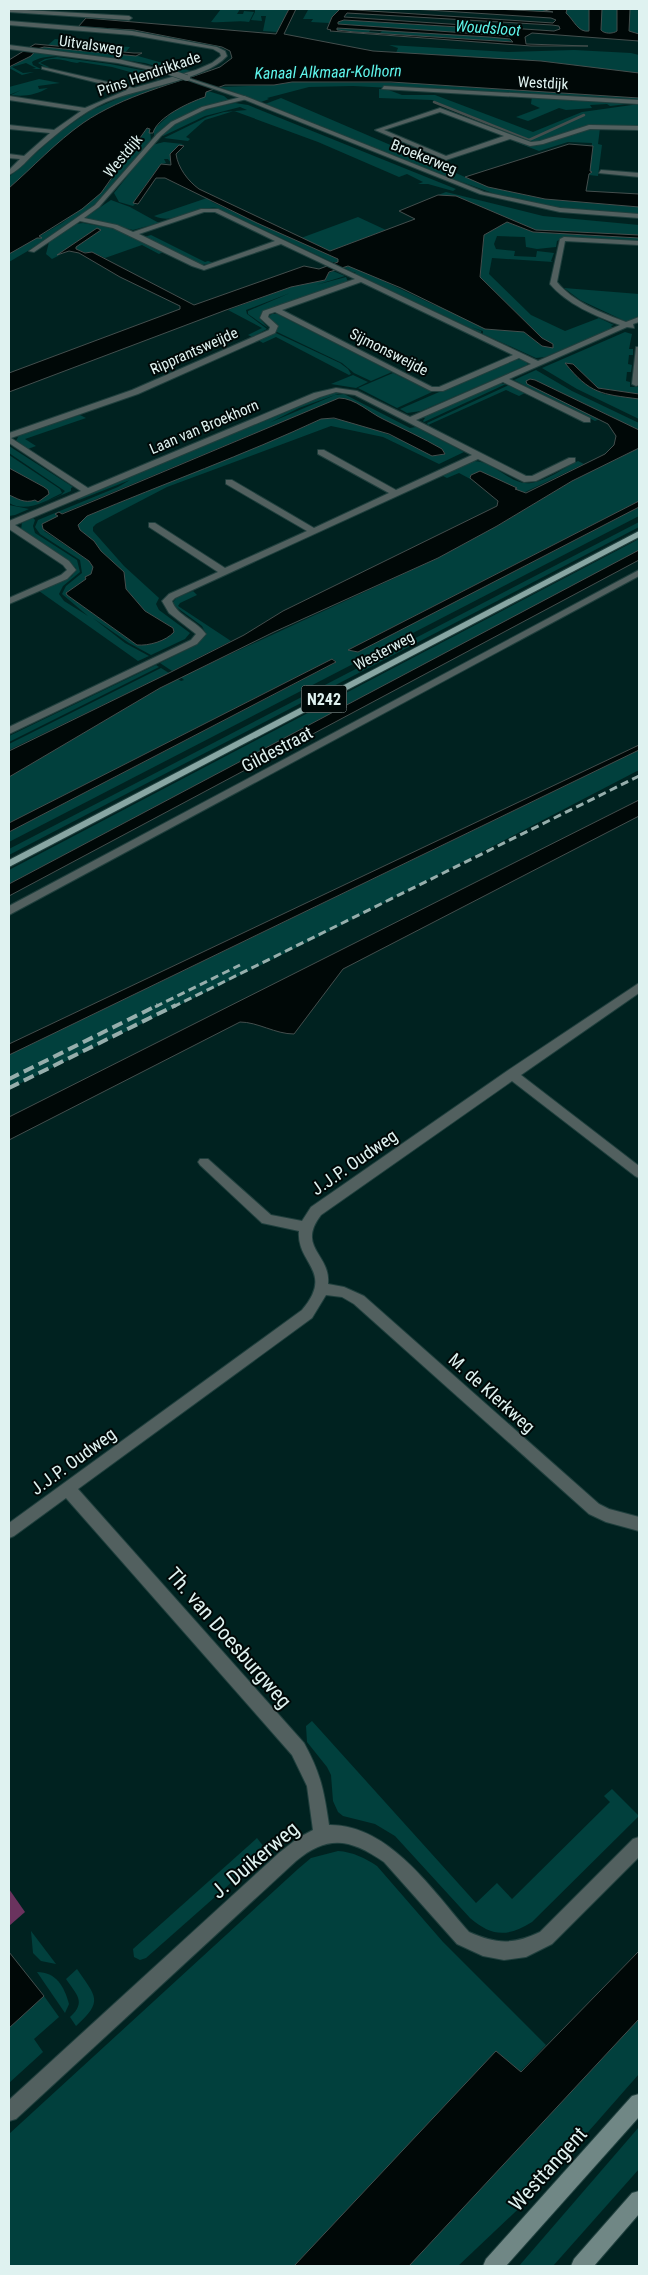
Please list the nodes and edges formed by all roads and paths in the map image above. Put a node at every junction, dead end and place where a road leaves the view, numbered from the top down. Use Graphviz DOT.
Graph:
graph roads {
  1 [pos="9,10"];
  2 [pos="65,12"];
  3 [pos="129,18"];
  4 [pos="9,23"];
  5 [pos="47,26"];
  6 [pos="9,47"];
  7 [pos="44,68"];
  8 [pos="187,78"];
  9 [pos="384,88"];
  10 [pos="134,90"];
  11 [pos="9,98"];
  12 [pos="245,98"];
  13 [pos="639,102"];
  14 [pos="87,110"];
  15 [pos="9,127"];
  16 [pos="639,128"];
  17 [pos="55,132"];
  18 [pos="509,137"];
  19 [pos="9,156"];
  20 [pos="26,158"];
  21 [pos="601,172"];
  22 [pos="9,173"];
  23 [pos="639,175"];
  24 [pos="639,216"];
  25 [pos="79,219"];
  26 [pos="133,234"];
  27 [pos="282,241"];
  28 [pos="639,243"];
  29 [pos="32,251"];
  30 [pos="362,279"];
  31 [pos="275,309"];
  32 [pos="639,319"];
  33 [pos="626,325"];
  34 [pos="639,328"];
  35 [pos="639,349"];
  36 [pos="519,355"];
  37 [pos="538,364"];
  38 [pos="502,379"];
  39 [pos="636,384"];
  40 [pos="410,420"];
  41 [pos="587,420"];
  42 [pos="9,436"];
  43 [pos="9,440"];
  44 [pos="321,452"];
  45 [pos="477,456"];
  46 [pos="572,460"];
  47 [pos="229,482"];
  48 [pos="87,491"];
  49 [pos="396,493"];
  50 [pos="9,524"];
  51 [pos="152,525"];
  52 [pos="313,531"];
  53 [pos="639,534"];
  54 [pos="224,572"];
  55 [pos="639,573"];
  56 [pos="9,601"];
  57 [pos="9,731"];
  58 [pos="9,864"];
  59 [pos="9,911"];
  60 [pos="639,987"];
  61 [pos="511,1074"];
  62 [pos="204,1162"];
  63 [pos="639,1173"];
  64 [pos="305,1227"];
  65 [pos="322,1289"];
  66 [pos="68,1489"];
  67 [pos="639,1524"];
  68 [pos="9,1531"];
  69 [pos="322,1835"];
  70 [pos="639,1845"];
  71 [pos="639,2103"];
  72 [pos="9,2112"];
  73 [pos="639,2200"];
  74 [pos="493,2266"];
  75 [pos="581,2266"];
  1 -- 2 [label="street"];
  2 -- 3 [label="street"];
  2 -- 5 [label="street"];
  4 -- 5 [label="street"];
  5 -- 10 [label="street, Prins Hendrikkade"];
  6 -- 8 [label="street, Uitvalsweg, bridge"];
  7 -- 10 [label="street"];
  8 -- 12 [label="street, Broekerweg"];
  9 -- 13 [label="street, Westdijk"];
  10 -- 14 [label="street, Prins Hendrikkade"];
  11 -- 14 [label="street"];
  12 -- 24 [label="street, Broekerweg"];
  12 -- 25 [label="street, Westdijk"];
  14 -- 17 [label="street, Prins Hendrikkade"];
  15 -- 17 [label="street"];
  16 -- 18 [label="street"];
  17 -- 20 [label="street, Prins Hendrikkade"];
  18 -- 18 [label="street"];
  19 -- 20 [label="street"];
  20 -- 22 [label="street, Prins Hendrikkade"];
  21 -- 23 [label="street"];
  25 -- 26 [label="street"];
  25 -- 29 [label="street, Westdijk"];
  26 -- 27 [label="street"];
  26 -- 27 [label="street"];
  27 -- 30 [label="street"];
  28 -- 33 [label="street"];
  30 -- 31 [label="street"];
  30 -- 36 [label="street"];
  31 -- 36 [label="street, Sijmonsweijde"];
  31 -- 42 [label="street, Ripprantsweijde"];
  32 -- 33 [label="street"];
  33 -- 34 [label="street"];
  33 -- 37 [label="street"];
  35 -- 39 [label="street"];
  36 -- 37 [label="street"];
  37 -- 38 [label="street"];
  38 -- 40 [label="street"];
  38 -- 41 [label="street"];
  40 -- 45 [label="street, Laan van Broekhorn"];
  40 -- 48 [label="street, Laan van Broekhorn"];
  43 -- 48 [label="street"];
  44 -- 49 [label="street"];
  45 -- 46 [label="street, Laan van Broekhorn"];
  45 -- 49 [label="street"];
  47 -- 52 [label="street"];
  48 -- 50 [label="street, Laan van Broekhorn"];
  49 -- 52 [label="street"];
  50 -- 56 [label="street"];
  51 -- 54 [label="street"];
  52 -- 54 [label="street"];
  53 -- 58 [label="main road, Westerweg / N242"];
  54 -- 57 [label="street"];
  55 -- 59 [label="street, Gildestraat"];
  60 -- 61 [label="street, J.J.P. Oudweg"];
  61 -- 63 [label="street"];
  61 -- 64 [label="street, J.J.P. Oudweg"];
  62 -- 64 [label="street"];
  64 -- 65 [label="street"];
  65 -- 66 [label="street, J.J.P. Oudweg"];
  65 -- 67 [label="street, M. de Klerkweg"];
  66 -- 68 [label="street, J.J.P. Oudweg"];
  66 -- 69 [label="street, Th. van Doesburgweg"];
  69 -- 70 [label="street, J. Duikerweg"];
  69 -- 72 [label="street, J. Duikerweg"];
  71 -- 74 [label="main road, Westtangent"];
  73 -- 75 [label="main road"];
}
